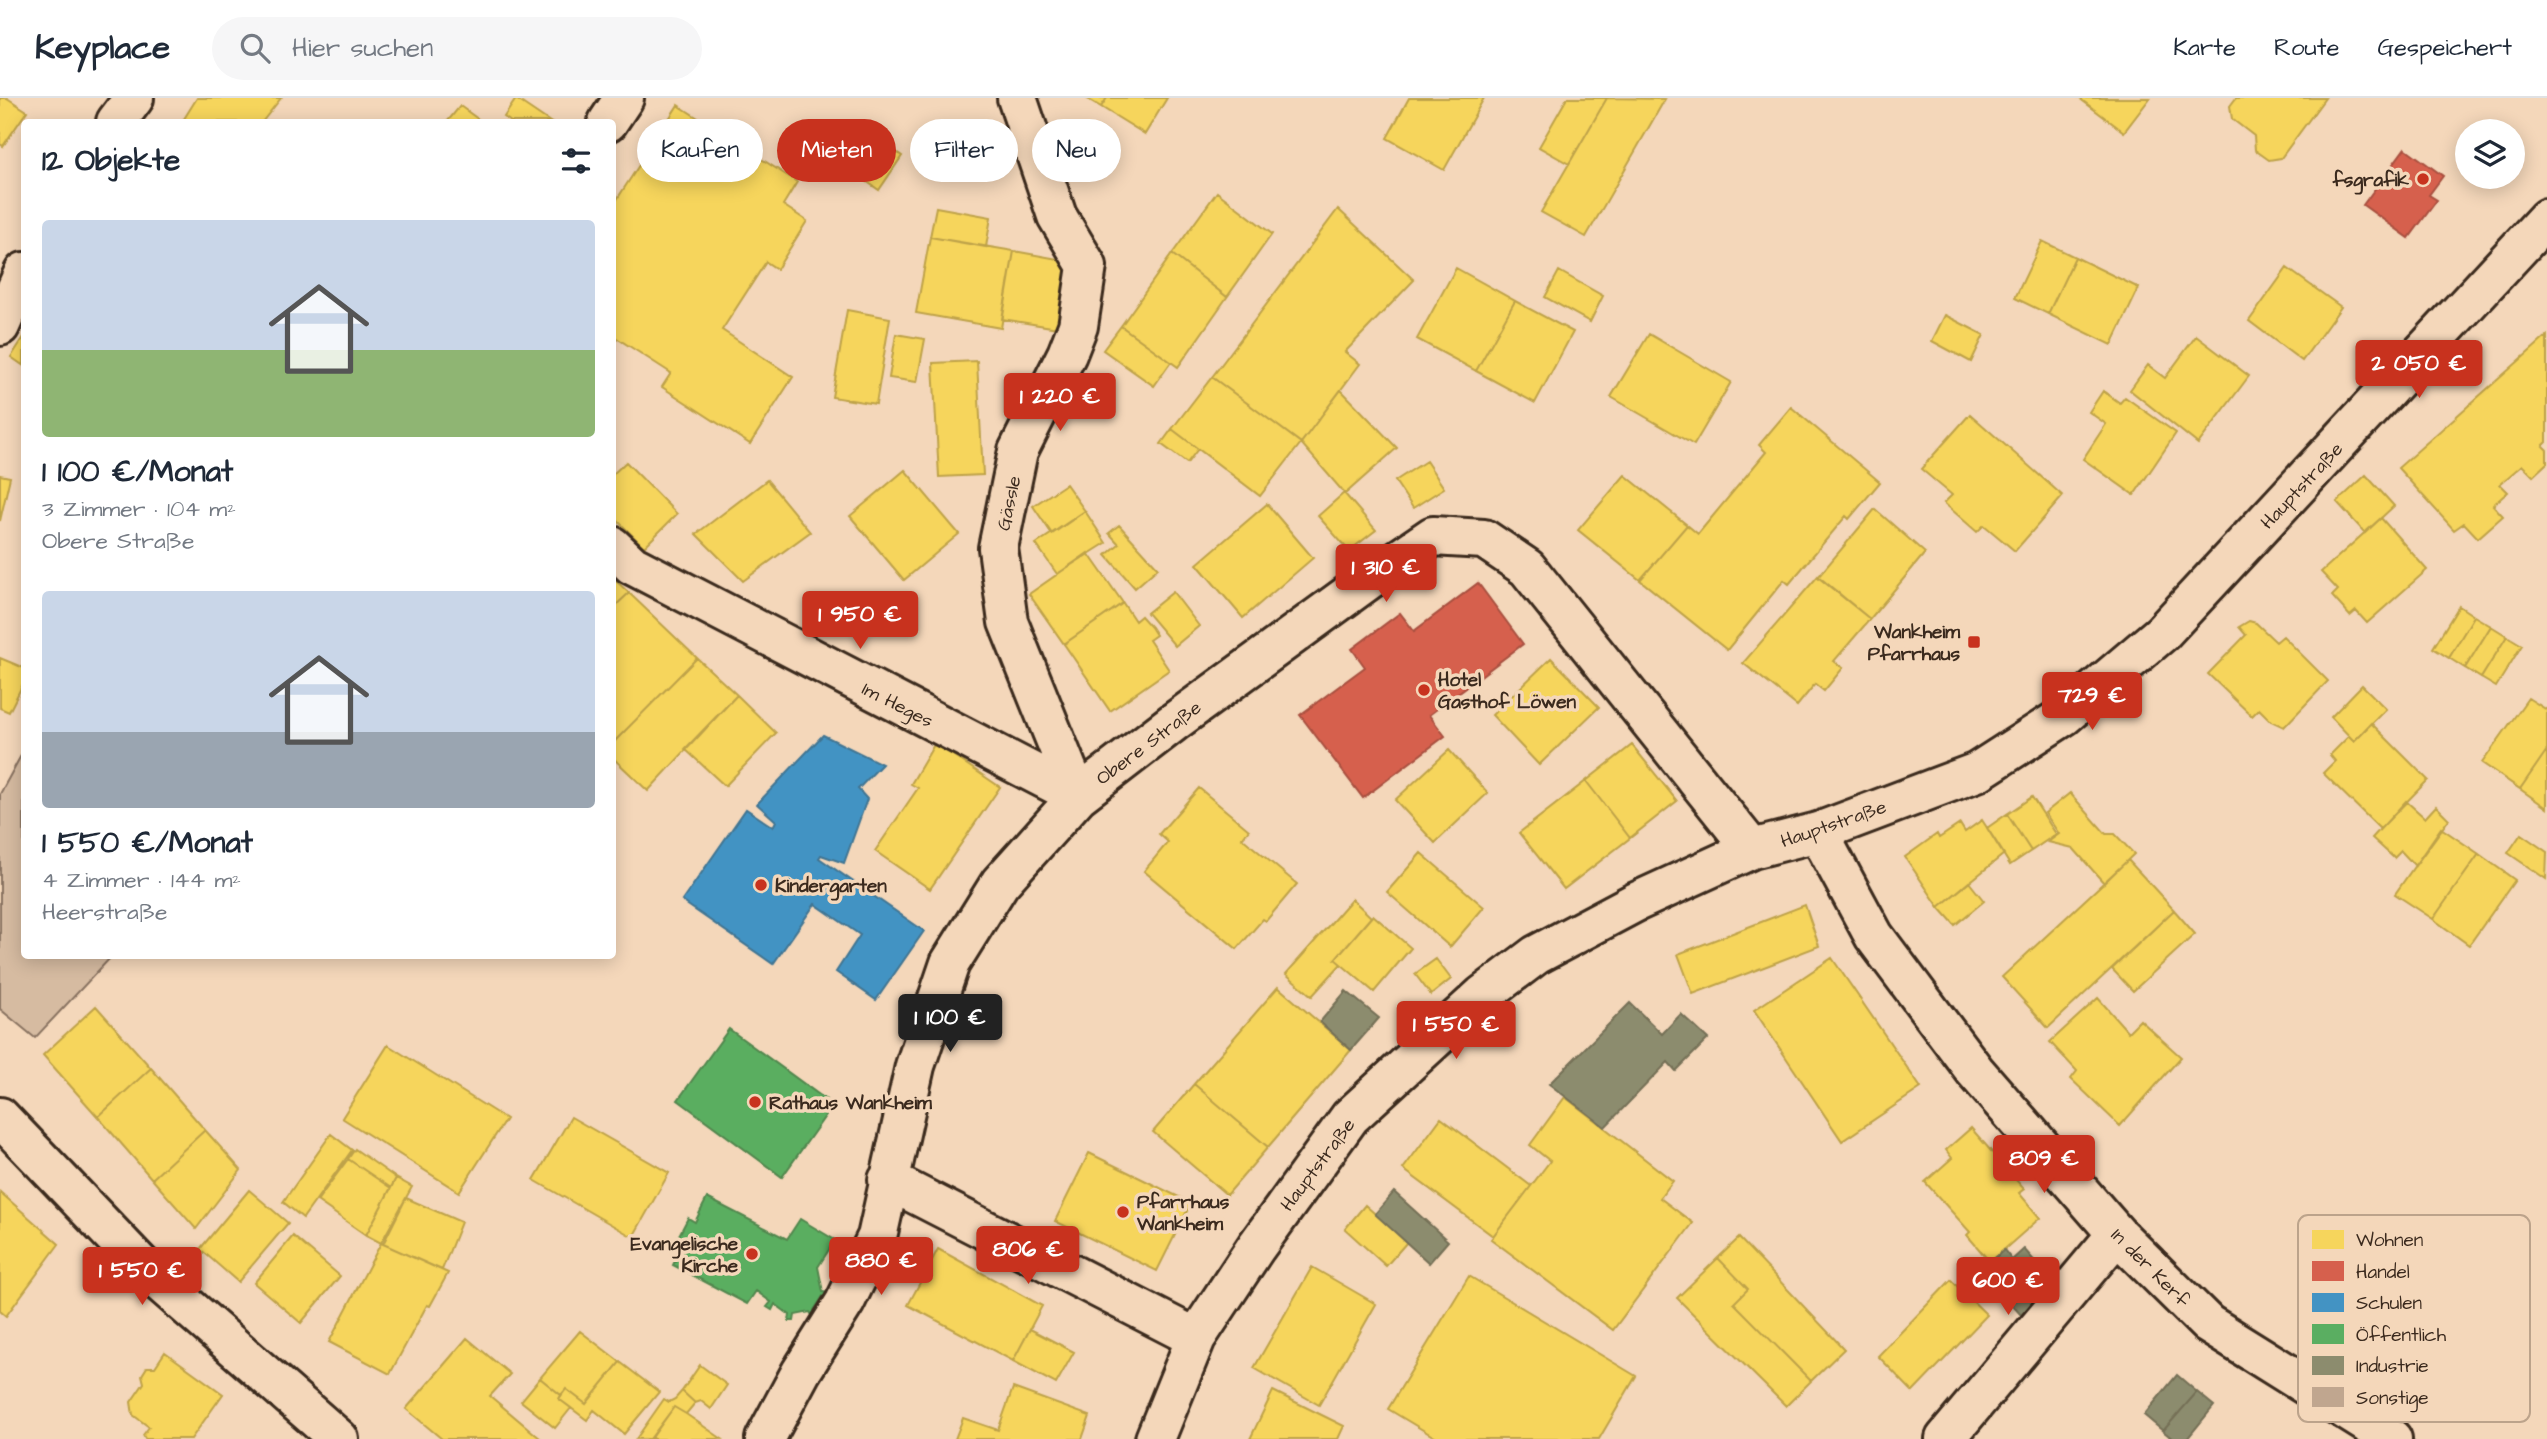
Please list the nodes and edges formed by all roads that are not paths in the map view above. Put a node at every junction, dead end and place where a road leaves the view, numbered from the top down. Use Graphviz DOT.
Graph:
graph roads {
  1 [pos="134,98"];
  2 [pos="624,98"];
  3 [pos="1017,98"];
  4 [pos="118,119"];
  5 [pos="610,119"];
  6 [pos="2547,218"];
  7 [pos="21,279"];
  8 [pos="0,326"];
  9 [pos="616,550"];
  10 [pos="1078,796"];
  11 [pos="1818,832"];
  12 [pos="1752,849"];
  13 [pos="0,1116"];
  14 [pos="888,1180"];
  15 [pos="2117,1234"];
  16 [pos="1196,1338"];
  17 [pos="2298,1380"];
  18 [pos="2365,1422"];
  19 [pos="339,1439"];
  20 [pos="765,1439"];
  21 [pos="1155,1439"];
  22 [pos="1945,1439"];
  23 [pos="2392,1439"];
  1 -- 4 [label="street"];
  2 -- 5 [label="street"];
  3 -- 10 [label="street, Gässle"];
  6 -- 11 [label="street, Hauptstraße"];
  7 -- 8 [label="street"];
  9 -- 10 [label="street, Im Heges"];
  10 -- 12 [label="street, Obere Straße"];
  10 -- 14 [label="street, Obere Straße"];
  11 -- 12 [label="street, Hauptstraße"];
  11 -- 15 [label="street, In der Kerf"];
  12 -- 16 [label="street, Hauptstraße"];
  13 -- 19 [label="street"];
  14 -- 16 [label="street"];
  14 -- 20 [label="street, Obere Straße"];
  15 -- 17 [label="street, In der Kerf"];
  15 -- 22 [label="street"];
  16 -- 21 [label="street, Hauptstraße"];
  18 -- 23 [label="street, In der Kerf"];
}
